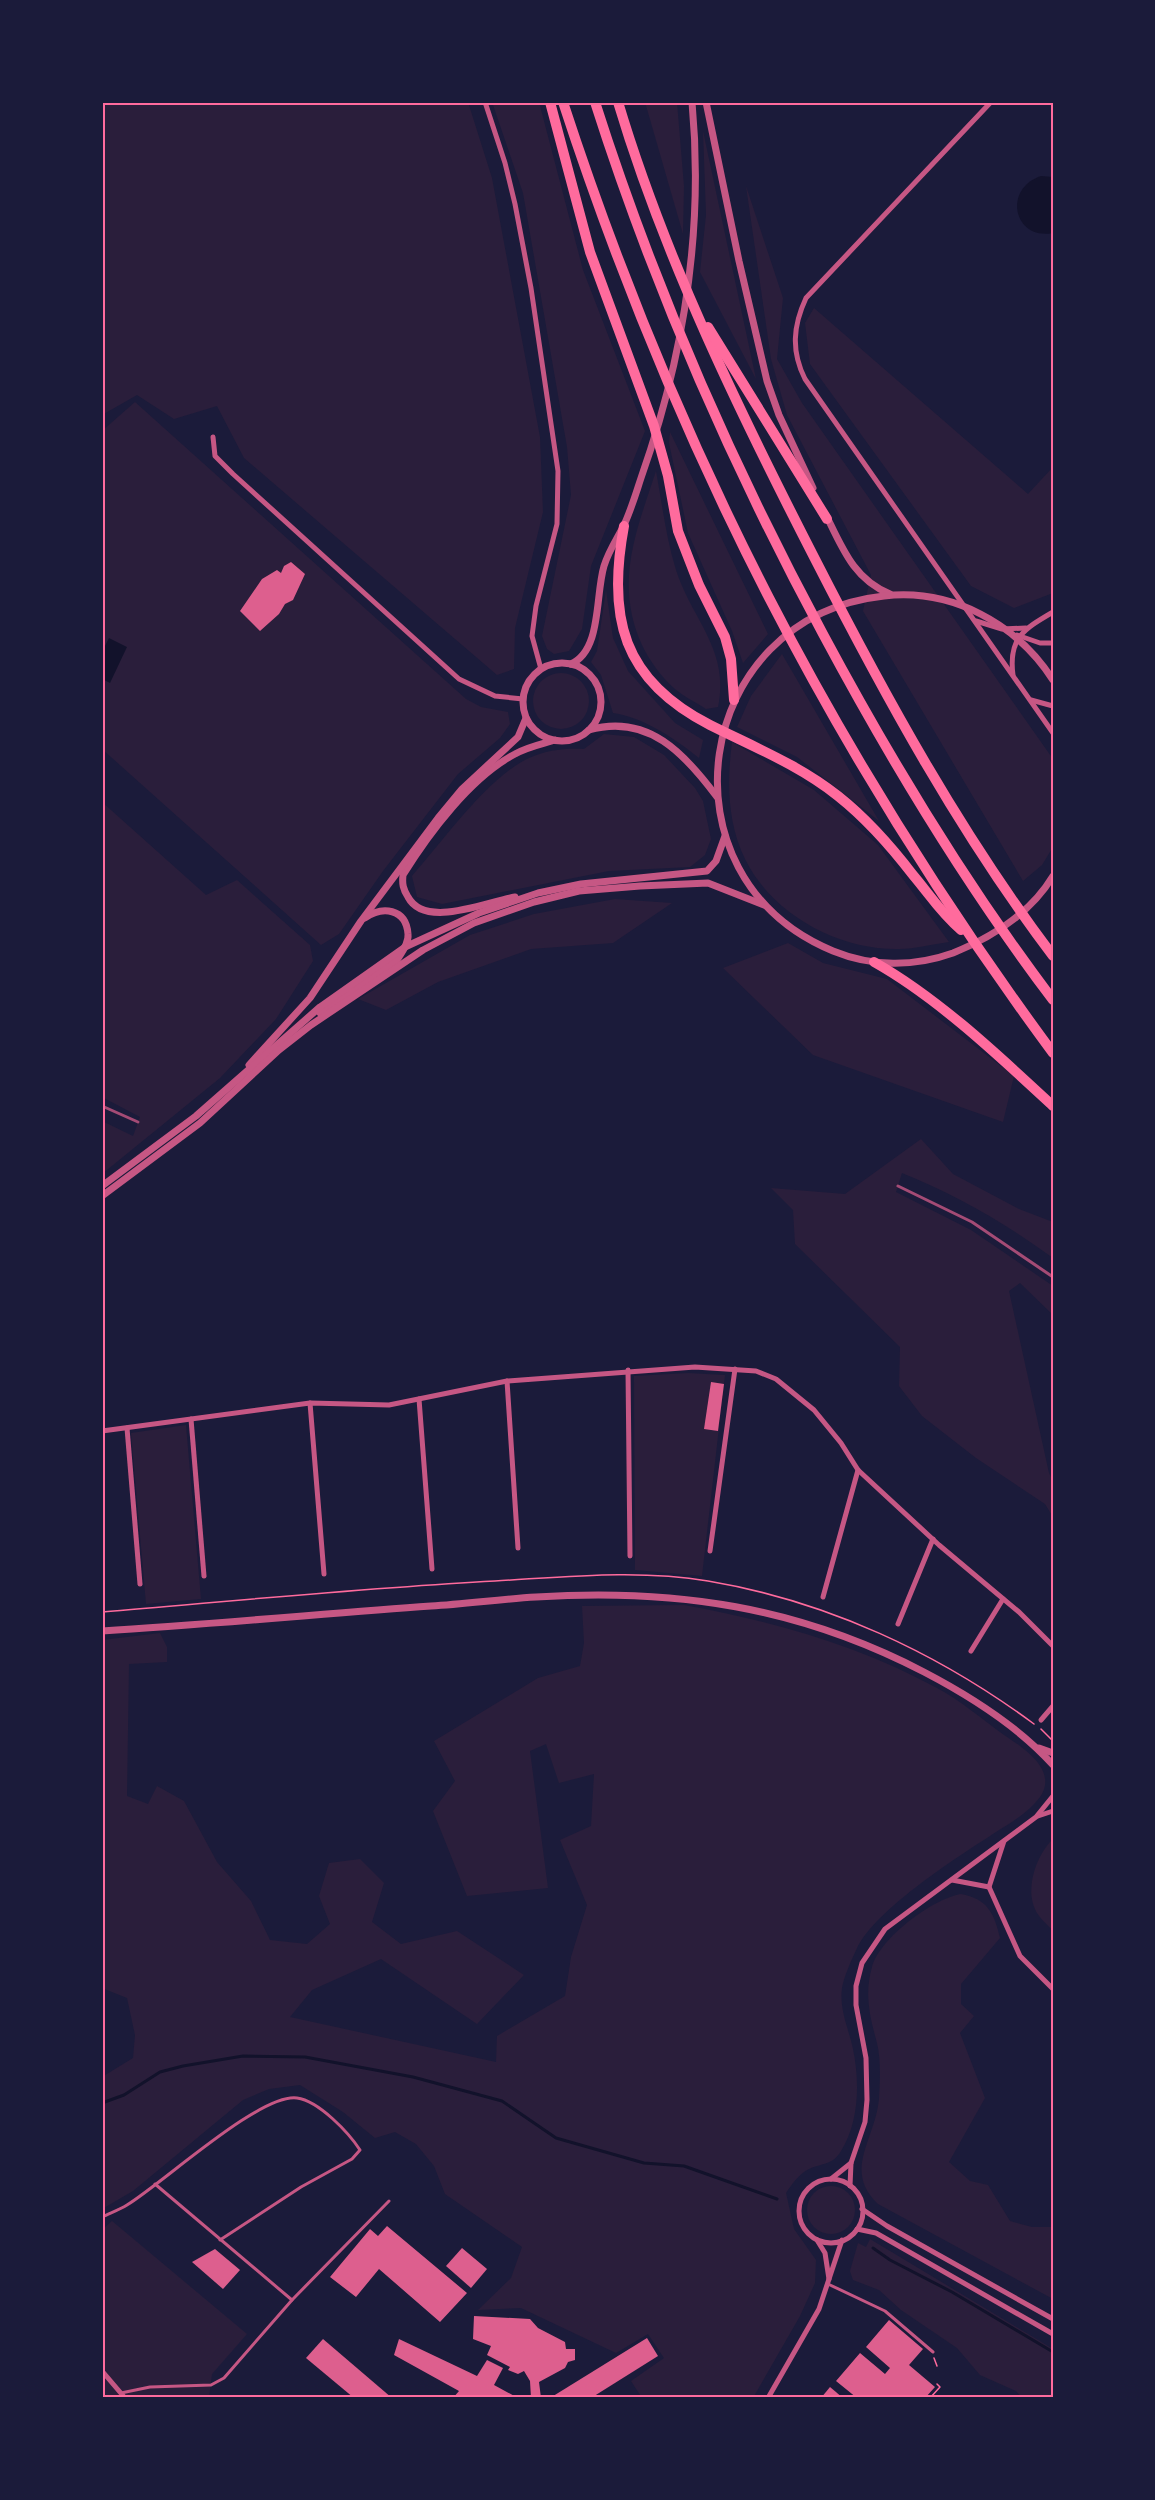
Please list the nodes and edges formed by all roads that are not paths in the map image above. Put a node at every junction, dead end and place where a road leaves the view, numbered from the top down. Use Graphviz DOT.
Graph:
graph roads {
  1 [pos="485,102"];
  2 [pos="550,102"];
  3 [pos="563,102"];
  4 [pos="595,102"];
  5 [pos="618,102"];
  6 [pos="692,102"];
  7 [pos="706,102"];
  8 [pos="992,102"];
  9 [pos="696,306"];
  10 [pos="213,437"];
  11 [pos="827,519"];
  12 [pos="624,526"];
  13 [pos="893,595"];
  14 [pos="1053,612"];
  15 [pos="975,621"];
  16 [pos="1027,627"];
  17 [pos="1011,633"];
  18 [pos="1053,643"];
  19 [pos="571,664"];
  20 [pos="541,669"];
  21 [pos="1013,676"];
  22 [pos="1053,680"];
  23 [pos="523,699"];
  24 [pos="1029,699"];
  25 [pos="734,700"];
  26 [pos="1053,706"];
  27 [pos="526,718"];
  28 [pos="589,730"];
  29 [pos="1053,733"];
  30 [pos="555,740"];
  31 [pos="717,797"];
  32 [pos="725,835"];
  33 [pos="401,872"];
  34 [pos="1051,879"];
  35 [pos="538,893"];
  36 [pos="766,906"];
  37 [pos="361,921"];
  38 [pos="970,938"];
  39 [pos="405,947"];
  40 [pos="1053,956"];
  41 [pos="874,962"];
  42 [pos="1053,1000"];
  43 [pos="288,1043"];
  44 [pos="1053,1053"];
  45 [pos="235,1080"];
  46 [pos="1053,1106"];
  47 [pos="102,1186"];
  48 [pos="102,1196"];
  49 [pos="628,1370"];
  50 [pos="735,1370"];
  51 [pos="507,1381"];
  52 [pos="419,1399"];
  53 [pos="310,1403"];
  54 [pos="191,1419"];
  55 [pos="127,1428"];
  56 [pos="102,1431"];
  57 [pos="858,1470"];
  58 [pos="933,1539"];
  59 [pos="518,1548"];
  60 [pos="711,1551"];
  61 [pos="630,1556"];
  62 [pos="432,1569"];
  63 [pos="324,1574"];
  64 [pos="204,1576"];
  65 [pos="140,1584"];
  66 [pos="823,1597"];
  67 [pos="1003,1599"];
  68 [pos="898,1624"];
  69 [pos="102,1631"];
  70 [pos="1053,1646"];
  71 [pos="971,1651"];
  72 [pos="1053,1706"];
  73 [pos="1041,1720"];
  74 [pos="1036,1747"];
  75 [pos="1053,1753"];
  76 [pos="1053,1765"];
  77 [pos="1053,1796"];
  78 [pos="1053,1811"];
  79 [pos="1036,1816"];
  80 [pos="1004,1839"];
  81 [pos="952,1880"];
  82 [pos="989,1887"];
  83 [pos="1053,1989"];
  84 [pos="852,2163"];
  85 [pos="830,2179"];
  86 [pos="155,2184"];
  87 [pos="850,2186"];
  88 [pos="389,2200"];
  89 [pos="862,2209"];
  90 [pos="102,2217"];
  91 [pos="857,2229"];
  92 [pos="816,2239"];
  93 [pos="220,2240"];
  94 [pos="842,2240"];
  95 [pos="829,2283"];
  96 [pos="292,2300"];
  97 [pos="1053,2319"];
  98 [pos="1053,2334"];
  99 [pos="933,2352"];
  100 [pos="102,2370"];
  101 [pos="123,2395"];
  102 [pos="768,2398"];
  1 -- 20 [label="street"];
  2 -- 25 [label="highway"];
  3 -- 38 [label="highway"];
  4 -- 42 [label="highway"];
  5 -- 9 [label="highway"];
  6 -- 12 [label="street"];
  7 -- 11 [label="street"];
  8 -- 15 [label="street"];
  9 -- 11 [label="highway"];
  9 -- 40 [label="highway"];
  10 -- 23 [label="street"];
  11 -- 13 [label="street"];
  12 -- 19 [label="street"];
  12 -- 38 [label="highway"];
  13 -- 17 [label="street"];
  13 -- 25 [label="street"];
  14 -- 16 [label="street"];
  15 -- 16 [label="street"];
  15 -- 21 [label="street"];
  16 -- 21 [label="street"];
  17 -- 18 [label="street"];
  17 -- 22 [label="street"];
  19 -- 20 [label="street"];
  19 -- 28 [label="street"];
  20 -- 23 [label="street"];
  21 -- 24 [label="street"];
  23 -- 27 [label="street"];
  24 -- 26 [label="street"];
  24 -- 29 [label="street"];
  25 -- 31 [label="street"];
  27 -- 30 [label="street"];
  27 -- 33 [label="street"];
  28 -- 30 [label="street"];
  28 -- 31 [label="street"];
  30 -- 33 [label="street"];
  31 -- 32 [label="street"];
  32 -- 35 [label="street"];
  32 -- 36 [label="street"];
  33 -- 35 [label="street"];
  33 -- 37 [label="street"];
  34 -- 41 [label="street"];
  35 -- 39 [label="street"];
  36 -- 41 [label="street"];
  36 -- 43 [label="street"];
  37 -- 39 [label="street"];
  37 -- 45 [label="street"];
  38 -- 44 [label="highway"];
  39 -- 43 [label="street"];
  39 -- 45 [label="street"];
  41 -- 46 [label="highway"];
  43 -- 48 [label="street"];
  45 -- 47 [label="street"];
  49 -- 50 [label="street"];
  49 -- 51 [label="street"];
  49 -- 61 [label="street"];
  50 -- 57 [label="street"];
  50 -- 60 [label="street"];
  51 -- 52 [label="street"];
  51 -- 59 [label="street"];
  52 -- 53 [label="street"];
  52 -- 62 [label="street"];
  53 -- 54 [label="street"];
  53 -- 63 [label="street"];
  54 -- 55 [label="street"];
  54 -- 64 [label="street"];
  55 -- 56 [label="street"];
  55 -- 65 [label="street"];
  57 -- 58 [label="street"];
  57 -- 66 [label="street"];
  58 -- 67 [label="street"];
  58 -- 68 [label="street"];
  67 -- 70 [label="street"];
  67 -- 71 [label="street"];
  69 -- 74 [label="street"];
  72 -- 73 [label="street"];
  74 -- 75 [label="street"];
  74 -- 76 [label="street"];
  77 -- 79 [label="street"];
  78 -- 79 [label="street"];
  79 -- 80 [label="street"];
  80 -- 81 [label="street"];
  80 -- 82 [label="street"];
  81 -- 82 [label="street"];
  81 -- 84 [label="street"];
  82 -- 83 [label="street"];
  84 -- 85 [label="street"];
  84 -- 87 [label="street"];
  85 -- 87 [label="street"];
  85 -- 92 [label="street"];
  86 -- 90 [label="lane"];
  86 -- 93 [label="lane"];
  86 -- 93 [label="lane"];
  87 -- 89 [label="street"];
  88 -- 96 [label="lane"];
  89 -- 91 [label="street"];
  89 -- 97 [label="street"];
  91 -- 94 [label="street"];
  91 -- 98 [label="street"];
  92 -- 94 [label="street"];
  92 -- 95 [label="street"];
  93 -- 96 [label="lane"];
  94 -- 95 [label="street"];
  95 -- 99 [label="lane"];
  95 -- 102 [label="street"];
  96 -- 101 [label="lane"];
  100 -- 101 [label="street"];
}
